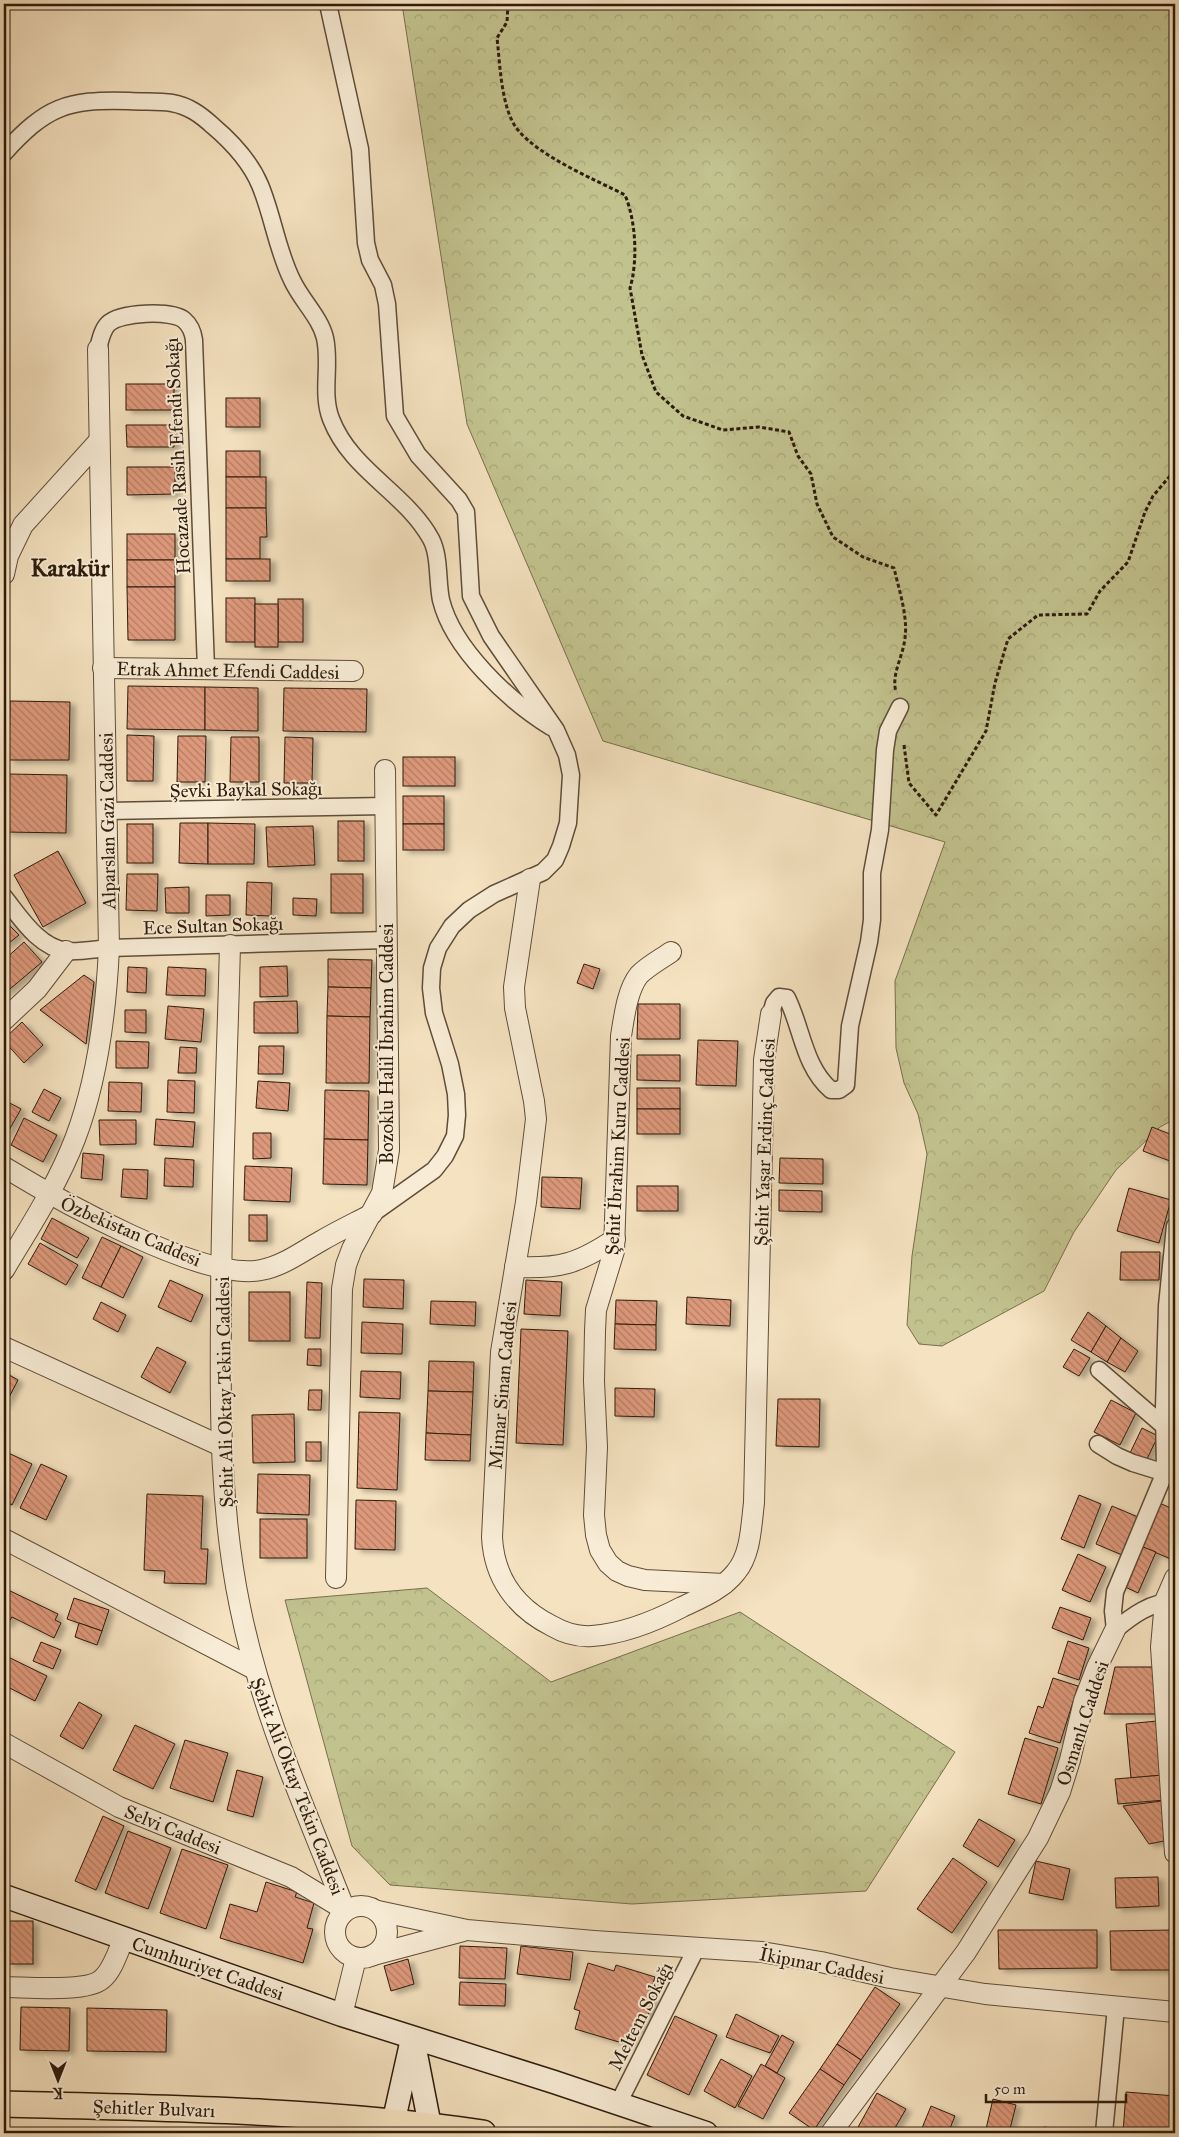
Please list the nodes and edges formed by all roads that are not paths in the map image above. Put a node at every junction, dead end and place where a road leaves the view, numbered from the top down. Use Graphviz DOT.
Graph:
graph roads {
  1 [pos="328,4"];
  2 [pos="4,153"];
  3 [pos="98,349"];
  4 [pos="99,441"];
  5 [pos="4,574"];
  6 [pos="103,668"];
  7 [pos="206,669"];
  8 [pos="353,671"];
  9 [pos="900,707"];
  10 [pos="556,730"];
  11 [pos="386,770"];
  12 [pos="386,806"];
  13 [pos="107,811"];
  14 [pos="530,879"];
  15 [pos="4,897"];
  16 [pos="387,940"];
  17 [pos="230,945"];
  18 [pos="109,948"];
  19 [pos="66,951"];
  20 [pos="671,952"];
  21 [pos="771,1014"];
  22 [pos="4,1020"];
  23 [pos="4,1167"];
  24 [pos="49,1195"];
  25 [pos="372,1214"];
  26 [pos="1175,1226"];
  27 [pos="615,1239"];
  28 [pos="514,1267"];
  29 [pos="221,1268"];
  30 [pos="4,1270"];
  31 [pos="4,1347"];
  32 [pos="1099,1370"];
  33 [pos="1165,1427"];
  34 [pos="1098,1444"];
  35 [pos="221,1446"];
  36 [pos="1170,1474"];
  37 [pos="4,1539"];
  38 [pos="336,1578"];
  39 [pos="1175,1578"];
  40 [pos="724,1584"];
  41 [pos="1170,1601"];
  42 [pos="1115,1630"];
  43 [pos="254,1669"];
  44 [pos="4,1743"];
  45 [pos="1175,1853"];
  46 [pos="4,1896"];
  47 [pos="345,1910"];
  48 [pos="378,1911"];
  49 [pos="467,1930"];
  50 [pos="124,1938"];
  51 [pos="697,1947"];
  52 [pos="365,1956"];
  53 [pos="4,1987"];
  54 [pos="940,1987"];
  55 [pos="1116,2007"];
  56 [pos="1175,2012"];
  57 [pos="342,2015"];
  58 [pos="412,2039"];
  59 [pos="4,2104"];
  60 [pos="618,2104"];
  61 [pos="391,2128"];
  62 [pos="430,2130"];
  63 [pos="483,2133"];
  64 [pos="706,2133"];
  65 [pos="831,2133"];
  66 [pos="1104,2133"];
  1 -- 10 [label="street"];
  2 -- 10 [label="street"];
  3 -- 4 [label="street, Alparslan Gazi Caddesi"];
  3 -- 7 [label="street, Hocazade Rasih Efendi Sokağı"];
  4 -- 5 [label="street"];
  4 -- 6 [label="street, Alparslan Gazi Caddesi"];
  6 -- 7 [label="street, Etrak Ahmet Efendi Caddesi"];
  6 -- 13 [label="street, Alparslan Gazi Caddesi"];
  7 -- 8 [label="street, Etrak Ahmet Efendi Caddesi"];
  9 -- 21 [label="street, Şehit Yaşar Erdinç Caddesi"];
  10 -- 14 [label="street"];
  11 -- 12 [label="street, Bozoklu Halil İbrahim Caddesi"];
  12 -- 13 [label="street, Şevki Baykal Sokağı"];
  12 -- 16 [label="street, Bozoklu Halil İbrahim Caddesi"];
  13 -- 18 [label="street, Alparslan Gazi Caddesi"];
  14 -- 25 [label="street"];
  14 -- 28 [label="street, Mimar Sinan Caddesi"];
  15 -- 19 [label="street, Ece Sultan Sokağı"];
  16 -- 17 [label="street, Ece Sultan Sokağı"];
  16 -- 25 [label="street, Bozoklu Halil İbrahim Caddesi"];
  17 -- 18 [label="street, Ece Sultan Sokağı"];
  17 -- 29 [label="street, Şehit Ali Oktay Tekin Caddesi"];
  18 -- 19 [label="street, Ece Sultan Sokağı"];
  18 -- 24 [label="street, Alparslan Gazi Caddesi"];
  19 -- 22 [label="street"];
  20 -- 27 [label="street, Şehit İbrahim Kuru Caddesi"];
  21 -- 40 [label="street, Şehit Yaşar Erdinç Caddesi"];
  23 -- 24 [label="street, Özbekistan Caddesi"];
  24 -- 29 [label="street, Özbekistan Caddesi"];
  24 -- 30 [label="street, Alparslan Gazi Caddesi"];
  25 -- 29 [label="street, Özbekistan Caddesi"];
  25 -- 38 [label="street, Bozoklu Halil İbrahim Caddesi"];
  26 -- 33 [label="street, Osmanlı Caddesi"];
  27 -- 28 [label="street"];
  27 -- 40 [label="street, Şehit İbrahim Kuru Caddesi"];
  28 -- 40 [label="street, Mimar Sinan Caddesi"];
  29 -- 35 [label="street, Şehit Ali Oktay Tekin Caddesi"];
  31 -- 35 [label="street"];
  32 -- 33 [label="street"];
  33 -- 36 [label="street, Osmanlı Caddesi"];
  34 -- 36 [label="street"];
  35 -- 43 [label="street, Şehit Ali Oktay Tekin Caddesi"];
  36 -- 42 [label="street, Osmanlı Caddesi"];
  37 -- 43 [label="street"];
  39 -- 41 [label="street"];
  41 -- 42 [label="street"];
  41 -- 45 [label="street"];
  42 -- 54 [label="street, Osmanlı Caddesi"];
  43 -- 47 [label="street, Şehit Ali Oktay Tekin Caddesi"];
  44 -- 47 [label="street, Selvi Caddesi"];
  46 -- 50 [label="main road, Cumhuriyet Caddesi"];
  47 -- 48 [label="street"];
  47 -- 52 [label="street"];
  48 -- 49 [label="street, İkipınar Caddesi"];
  48 -- 52 [label="street"];
  49 -- 51 [label="street, İkipınar Caddesi"];
  49 -- 52 [label="street, İkipınar Caddesi"];
  50 -- 53 [label="street"];
  50 -- 57 [label="main road, Cumhuriyet Caddesi"];
  51 -- 54 [label="street, İkipınar Caddesi"];
  51 -- 60 [label="street, Meltem Sokağı"];
  52 -- 57 [label="street"];
  54 -- 55 [label="street, İkipınar Caddesi"];
  54 -- 65 [label="street, Osmanlı Caddesi"];
  55 -- 56 [label="street, İkipınar Caddesi"];
  55 -- 66 [label="street"];
  57 -- 58 [label="main road, Cumhuriyet Caddesi"];
  58 -- 60 [label="main road, Cumhuriyet Caddesi"];
  58 -- 61 [label="main road"];
  58 -- 62 [label="main road"];
  59 -- 61 [label="main road, Şehitler Bulvarı"];
  60 -- 64 [label="main road, Cumhuriyet Caddesi"];
  61 -- 62 [label="main road, Şehitler Bulvarı"];
  62 -- 63 [label="main road, Şehitler Bulvarı"];
}
